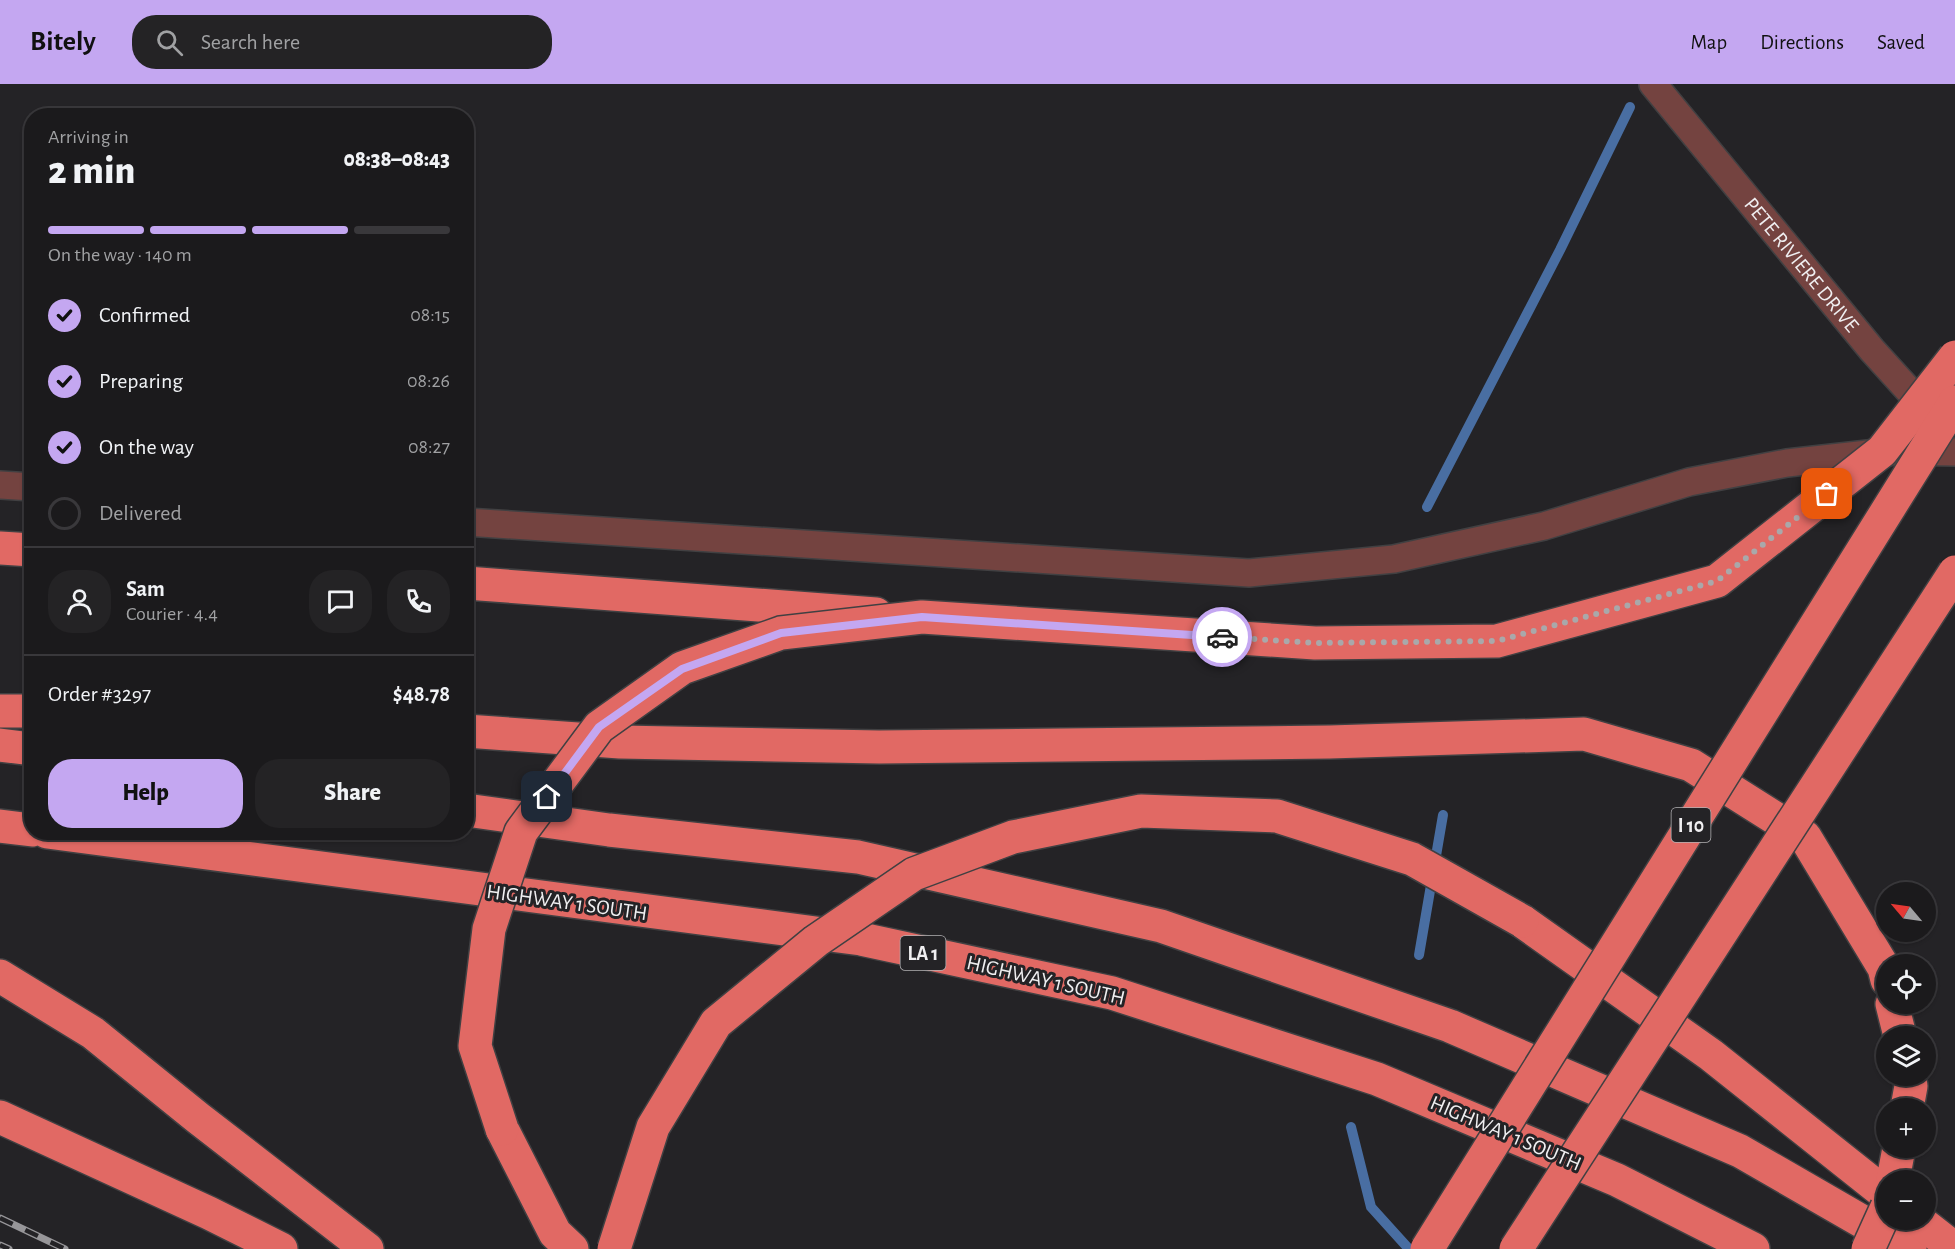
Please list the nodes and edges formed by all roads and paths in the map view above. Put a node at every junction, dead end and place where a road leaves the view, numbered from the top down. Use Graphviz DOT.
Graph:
graph roads {
  1 [pos="1653,84"];
  2 [pos="1955,357"];
  3 [pos="1955,402"];
  4 [pos="1955,442"];
  5 [pos="1955,452"];
  6 [pos="0,484"];
  7 [pos="24,486"];
  8 [pos="474,523"];
  9 [pos="0,548"];
  10 [pos="24,550"];
  11 [pos="1955,572"];
  12 [pos="474,584"];
  13 [pos="922,617"];
  14 [pos="0,711"];
  15 [pos="24,711"];
  16 [pos="474,732"];
  17 [pos="0,745"];
  18 [pos="24,748"];
  19 [pos="474,811"];
  20 [pos="0,826"];
  21 [pos="24,829"];
  22 [pos="108,840"];
  23 [pos="1876,955"];
  24 [pos="0,976"];
  25 [pos="0,1117"];
  26 [pos="1876,1186"];
  27 [pos="1877,1230"];
  28 [pos="1931,1230"];
  29 [pos="281,1249"];
  30 [pos="367,1249"];
  31 [pos="572,1249"];
  32 [pos="614,1249"];
  33 [pos="1427,1249"];
  34 [pos="1516,1249"];
  35 [pos="1753,1249"];
  36 [pos="1868,1249"];
  37 [pos="1910,1249"];
  38 [pos="1955,1249"];
  1 -- 4 [label="street, PETE RIVIERE DRIVE"];
  2 -- 13 [label="highway, bridge"];
  3 -- 33 [label="highway, I 10, bridge"];
  5 -- 8 [label="street"];
  6 -- 7 [label="street"];
  9 -- 10 [label="highway"];
  11 -- 34 [label="highway, bridge"];
  12 -- 13 [label="highway, bridge"];
  13 -- 31 [label="highway, bridge"];
  14 -- 15 [label="highway"];
  16 -- 23 [label="highway, bridge"];
  17 -- 18 [label="highway"];
  19 -- 37 [label="highway"];
  20 -- 21 [label="highway"];
  22 -- 35 [label="highway, HIGHWAY 1 SOUTH / LA 1"];
  24 -- 30 [label="highway"];
  25 -- 29 [label="highway"];
  26 -- 32 [label="highway, bridge"];
  27 -- 36 [label="highway, bridge"];
  28 -- 38 [label="highway"];
}
